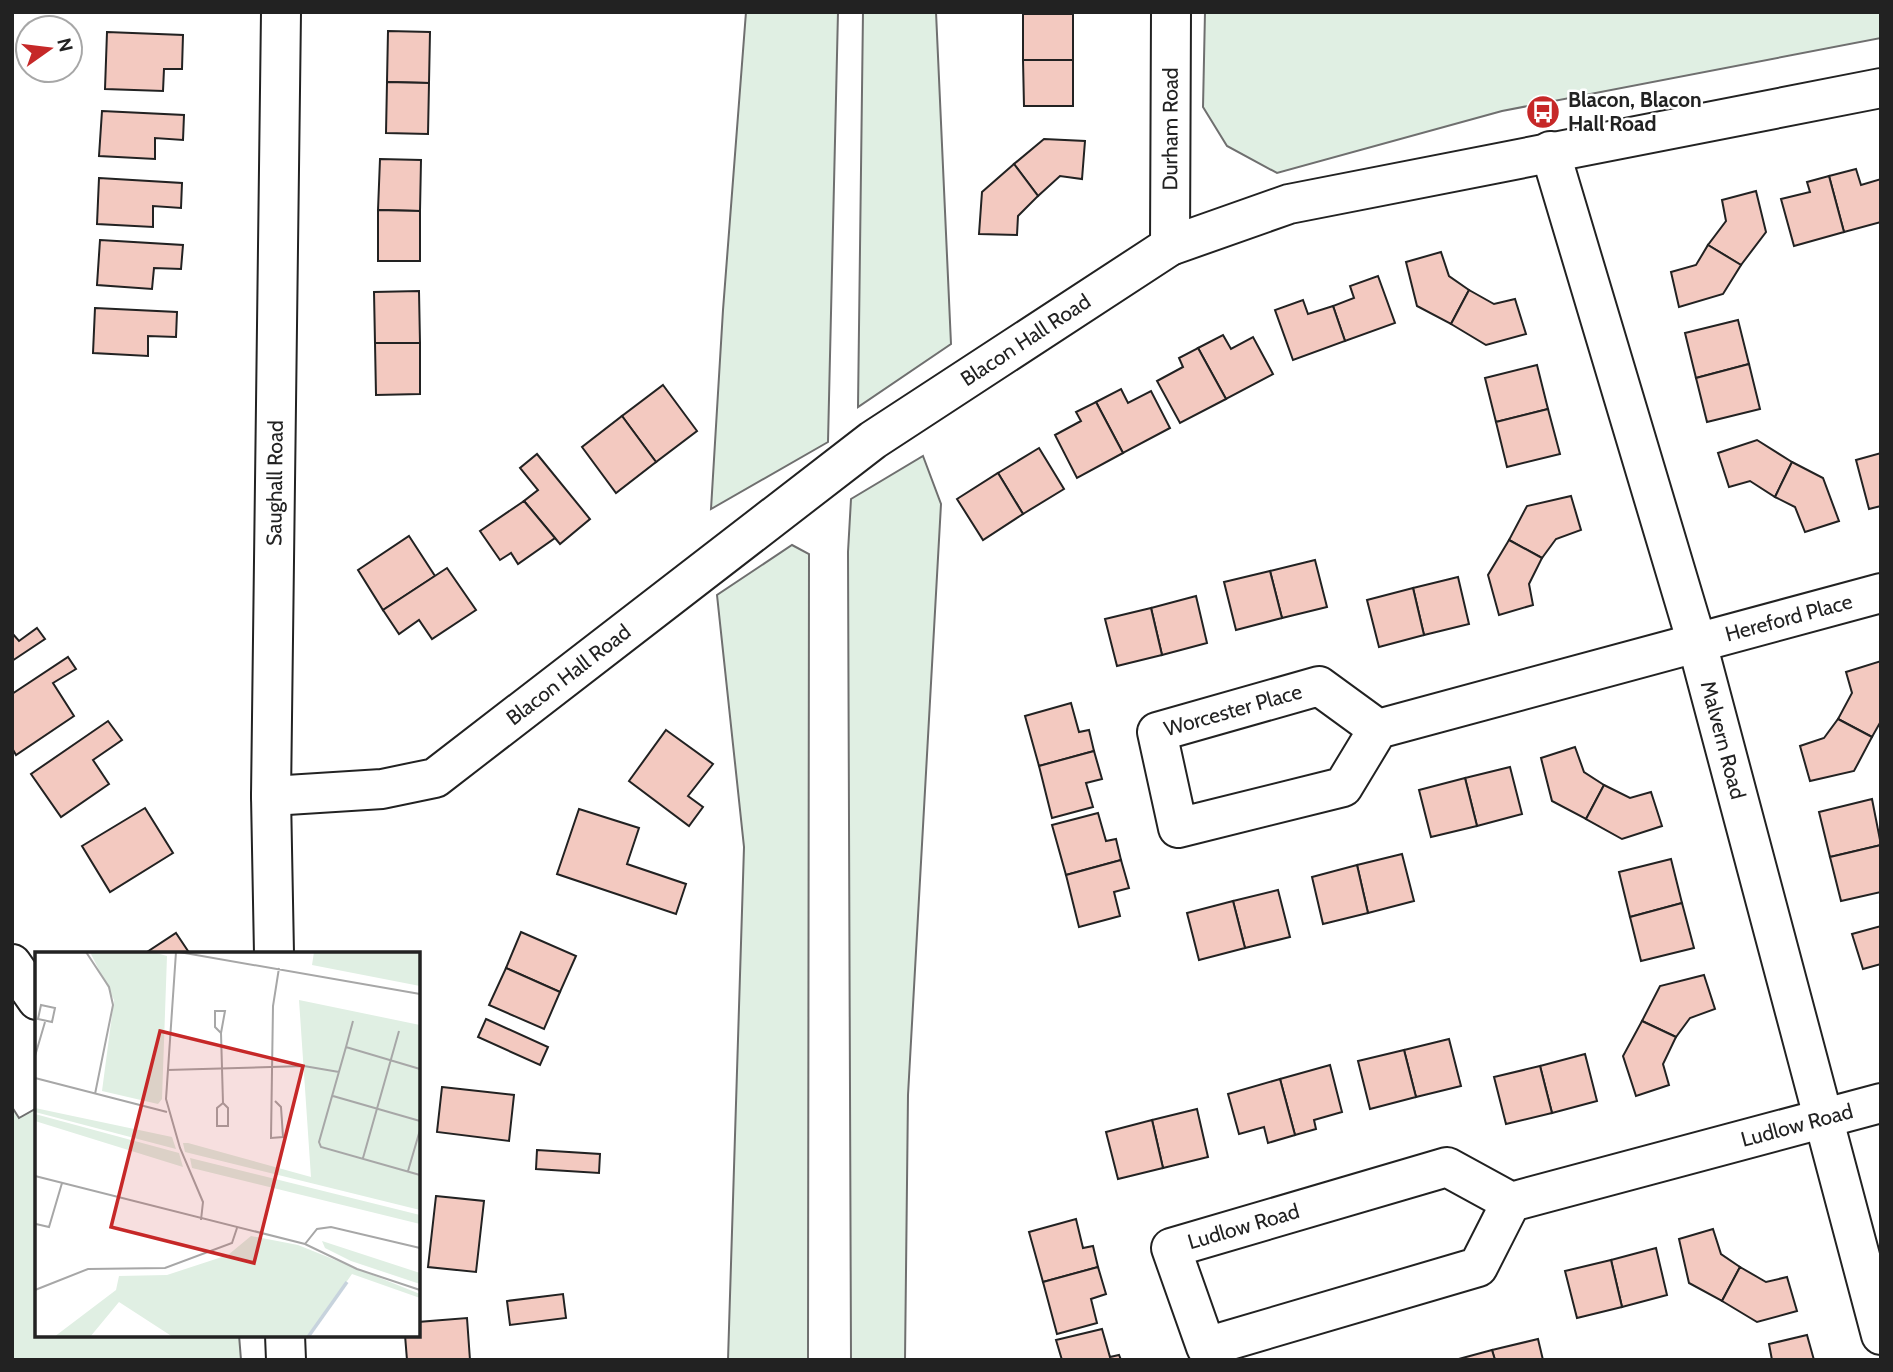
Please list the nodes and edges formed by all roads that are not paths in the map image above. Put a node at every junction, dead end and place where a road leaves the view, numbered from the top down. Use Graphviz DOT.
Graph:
graph roads {
  1 [pos="281,12"];
  2 [pos="1171,12"];
  3 [pos="1881,88"];
  4 [pos="1550,151"];
  5 [pos="1170,246"];
  6 [pos="1881,593"];
  7 [pos="1697,643"];
  8 [pos="1378,729"];
  9 [pos="271,796"];
  10 [pos="274,952"];
  11 [pos="12,964"];
  12 [pos="35,997"];
  13 [pos="1881,1103"];
  14 [pos="1824,1119"];
  15 [pos="1511,1202"];
  16 [pos="1881,1335"];
  17 [pos="285,1337"];
  18 [pos="286,1360"];
  1 -- 9 [label="street, Saughall Road"];
  2 -- 5 [label="street, Durham Road"];
  3 -- 4 [label="street, Blacon Hall Road"];
  4 -- 5 [label="street, Blacon Hall Road"];
  4 -- 7 [label="street, Malvern Road"];
  5 -- 9 [label="street, Blacon Hall Road"];
  6 -- 7 [label="street, Hereford Place"];
  7 -- 8 [label="street"];
  7 -- 14 [label="street, Malvern Road"];
  8 -- 8 [label="street, Worcester Place"];
  9 -- 10 [label="street, Saughall Road"];
  11 -- 12 [label="street"];
  13 -- 14 [label="street, Ludlow Road"];
  14 -- 15 [label="street, Ludlow Road"];
  14 -- 16 [label="street, Malvern Road"];
  15 -- 15 [label="street, Ludlow Road"];
  17 -- 18 [label="street"];
}
